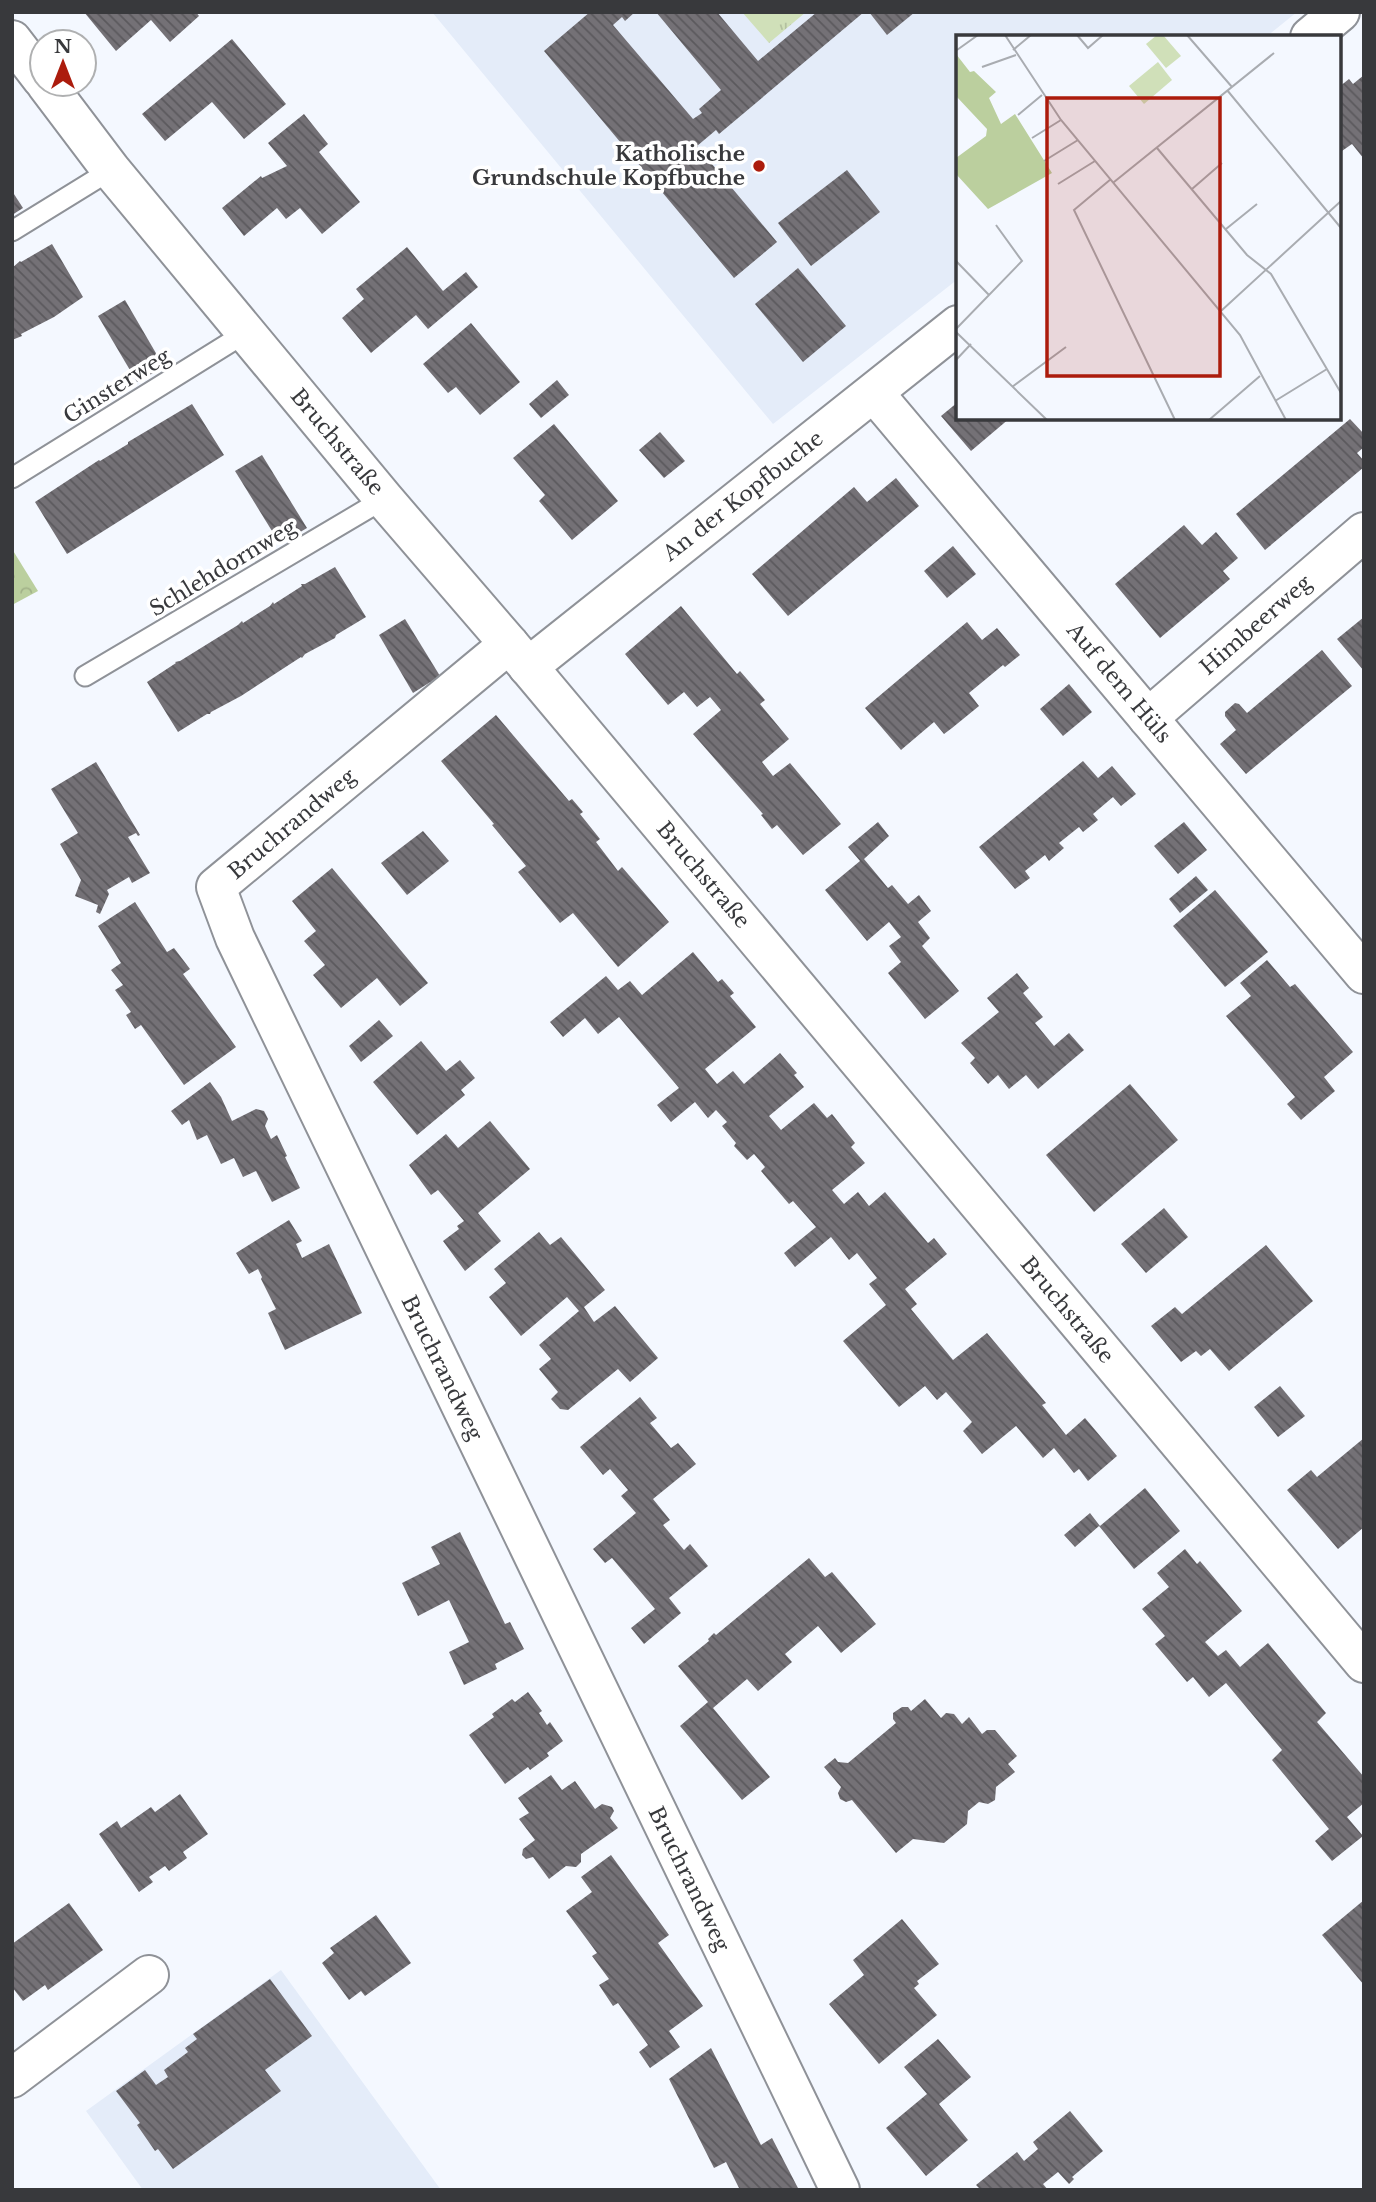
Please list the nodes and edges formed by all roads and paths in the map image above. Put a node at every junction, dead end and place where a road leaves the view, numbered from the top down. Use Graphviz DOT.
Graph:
graph roads {
  1 [pos="1340,12"];
  2 [pos="1312,35"];
  3 [pos="12,40"];
  4 [pos="28,61"];
  5 [pos="57,98"];
  6 [pos="111,170"];
  7 [pos="12,231"];
  8 [pos="956,327"];
  9 [pos="247,332"];
  10 [pos="874,393"];
  11 [pos="12,478"];
  12 [pos="384,499"];
  13 [pos="1364,532"];
  14 [pos="519,655"];
  15 [pos="85,676"];
  16 [pos="1149,718"];
  17 [pos="1364,974"];
  18 [pos="1364,1664"];
  19 [pos="149,1975"];
  20 [pos="12,2078"];
  21 [pos="840,2190"];
  1 -- 2 [label="street"];
  3 -- 4 [label="street"];
  5 -- 6 [label="street, Bruchstraße"];
  6 -- 7 [label="lane"];
  6 -- 9 [label="street, Bruchstraße"];
  8 -- 10 [label="street, An der Kopfbuche"];
  9 -- 11 [label="lane, Ginsterweg"];
  9 -- 12 [label="street, Bruchstraße"];
  10 -- 14 [label="street, An der Kopfbuche"];
  10 -- 16 [label="street, Auf dem Hüls"];
  12 -- 14 [label="street, Bruchstraße"];
  12 -- 15 [label="lane, Schlehdornweg"];
  13 -- 16 [label="street, Himbeerweg"];
  14 -- 18 [label="street, Bruchstraße"];
  14 -- 21 [label="street, Bruchrandweg"];
  16 -- 17 [label="street, Auf dem Hüls"];
  19 -- 20 [label="street"];
}
